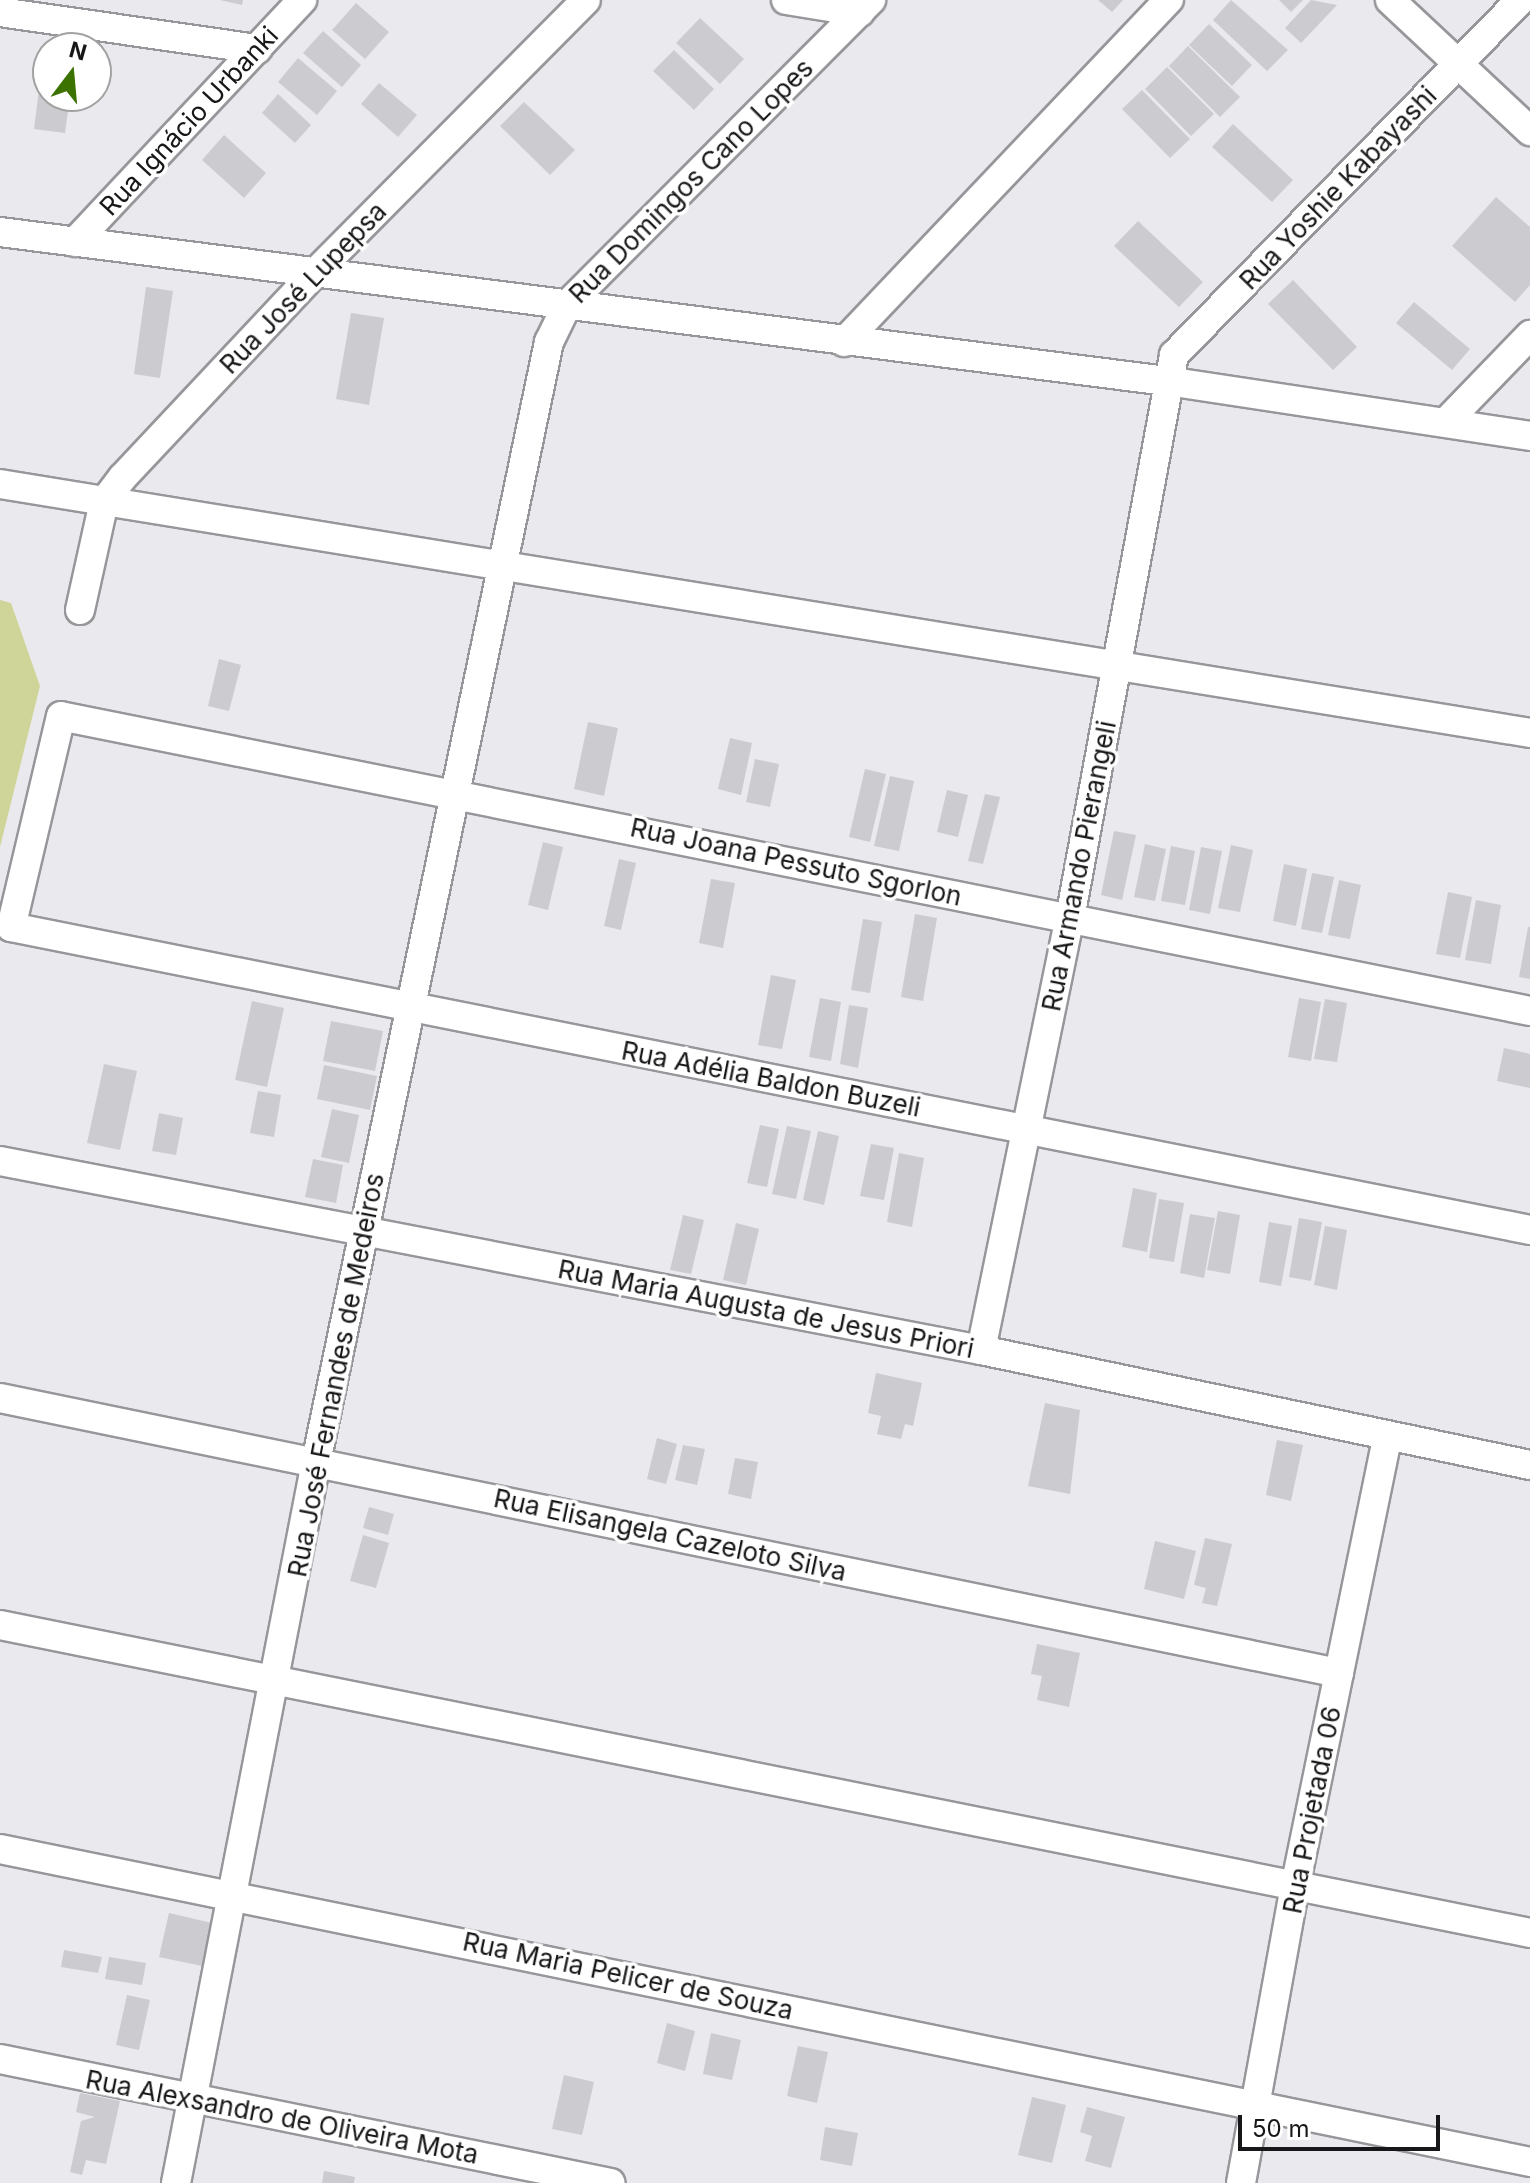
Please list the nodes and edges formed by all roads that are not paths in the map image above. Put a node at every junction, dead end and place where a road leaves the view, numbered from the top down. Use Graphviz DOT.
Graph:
graph roads {
  1 [pos="302,0"];
  2 [pos="586,0"];
  3 [pos="786,0"];
  4 [pos="1169,0"];
  5 [pos="1390,0"];
  6 [pos="1520,0"];
  7 [pos="866,6"];
  8 [pos="0,12"];
  9 [pos="257,49"];
  10 [pos="1459,65"];
  11 [pos="1530,131"];
  12 [pos="0,232"];
  13 [pos="75,242"];
  14 [pos="313,275"];
  15 [pos="567,305"];
  16 [pos="1530,335"];
  17 [pos="844,342"];
  18 [pos="1167,381"];
  19 [pos="1447,421"];
  20 [pos="1530,436"];
  21 [pos="0,484"];
  22 [pos="104,502"];
  23 [pos="502,568"];
  24 [pos="80,610"];
  25 [pos="1118,668"];
  26 [pos="1530,733"];
  27 [pos="456,792"];
  28 [pos="1070,918"];
  29 [pos="11,927"];
  30 [pos="412,1007"];
  31 [pos="1530,1011"];
  32 [pos="1027,1130"];
  33 [pos="0,1161"];
  34 [pos="1530,1230"];
  35 [pos="365,1231"];
  36 [pos="981,1350"];
  37 [pos="0,1398"];
  38 [pos="1387,1438"];
  39 [pos="316,1462"];
  40 [pos="1530,1465"];
  41 [pos="0,1625"];
  42 [pos="1339,1673"];
  43 [pos="275,1682"];
  44 [pos="0,1849"];
  45 [pos="1295,1887"];
  46 [pos="234,1895"];
  47 [pos="1530,1933"];
  48 [pos="0,2059"];
  49 [pos="193,2100"];
  50 [pos="1257,2105"];
  51 [pos="1530,2162"];
  52 [pos="176,2183"];
  53 [pos="611,2183"];
  54 [pos="1241,2183"];
  1 -- 9 [label="street, Rua Ignácio Urbanki"];
  2 -- 14 [label="street, Rua José Lupepsa"];
  3 -- 7 [label="street"];
  4 -- 17 [label="street"];
  5 -- 10 [label="street"];
  6 -- 10 [label="street, Rua Yoshie Kabayashi"];
  7 -- 15 [label="street, Rua Domingos Cano Lopes"];
  8 -- 9 [label="street"];
  9 -- 13 [label="street, Rua Ignácio Urbanki"];
  10 -- 11 [label="street"];
  10 -- 18 [label="street, Rua Yoshie Kabayashi"];
  12 -- 13 [label="street"];
  13 -- 14 [label="street"];
  14 -- 15 [label="street"];
  14 -- 22 [label="street, Rua José Lupepsa"];
  15 -- 17 [label="street"];
  15 -- 23 [label="street, Rua Domingos Cano Lopes"];
  16 -- 19 [label="street"];
  17 -- 18 [label="street"];
  18 -- 19 [label="street"];
  18 -- 25 [label="street, Rua Armando Pierangeli"];
  19 -- 20 [label="street"];
  21 -- 22 [label="street"];
  22 -- 23 [label="street"];
  22 -- 24 [label="street"];
  23 -- 25 [label="street"];
  23 -- 27 [label="street, Rua José Fernandes de Medeiros"];
  25 -- 26 [label="street"];
  25 -- 28 [label="street, Rua Armando Pierangeli"];
  27 -- 28 [label="street, Rua Joana Pessuto Sgorlon"];
  27 -- 29 [label="street, Rua Joana Pessuto Sgorlon"];
  27 -- 30 [label="street, Rua José Fernandes de Medeiros"];
  28 -- 31 [label="street, Rua Joana Pessuto Sgorlon"];
  28 -- 32 [label="street, Rua Armando Pierangeli"];
  29 -- 30 [label="street, Rua Adélia Baldon Buzeli"];
  30 -- 32 [label="street, Rua Adélia Baldon Buzeli"];
  30 -- 35 [label="street, Rua José Fernandes de Medeiros"];
  32 -- 34 [label="street, Rua Adélia Baldon Buzeli"];
  32 -- 36 [label="street, Rua Armando Pierangeli"];
  33 -- 35 [label="street, Rua Maria Augusta de Jesus Priori"];
  35 -- 36 [label="street, Rua Maria Augusta de Jesus Priori"];
  35 -- 39 [label="street, Rua José Fernandes de Medeiros"];
  36 -- 38 [label="street, Rua Maria Augusta de Jesus Priori"];
  37 -- 39 [label="street, Rua Elisangela Cazeloto Silva"];
  38 -- 40 [label="street, Rua Maria Augusta de Jesus Priori"];
  38 -- 42 [label="street, Rua Projetada 06"];
  39 -- 42 [label="street, Rua Elisangela Cazeloto Silva"];
  39 -- 43 [label="street, Rua José Fernandes de Medeiros"];
  41 -- 43 [label="street"];
  42 -- 45 [label="street, Rua Projetada 06"];
  43 -- 45 [label="street"];
  43 -- 46 [label="street, Rua José Fernandes de Medeiros"];
  44 -- 46 [label="street, Rua Maria Pelicer de Souza"];
  45 -- 47 [label="street"];
  45 -- 50 [label="street, Rua Projetada 06"];
  46 -- 49 [label="street, Rua José Fernandes de Medeiros"];
  46 -- 50 [label="street, Rua Maria Pelicer de Souza"];
  48 -- 49 [label="street, Rua Alexsandro de Oliveira Mota"];
  49 -- 52 [label="street, Rua José Fernandes de Medeiros"];
  49 -- 53 [label="street, Rua Alexsandro de Oliveira Mota"];
  50 -- 51 [label="street, Rua Maria Pelicer de Souza"];
  50 -- 54 [label="street, Rua Projetada 06"];
}
